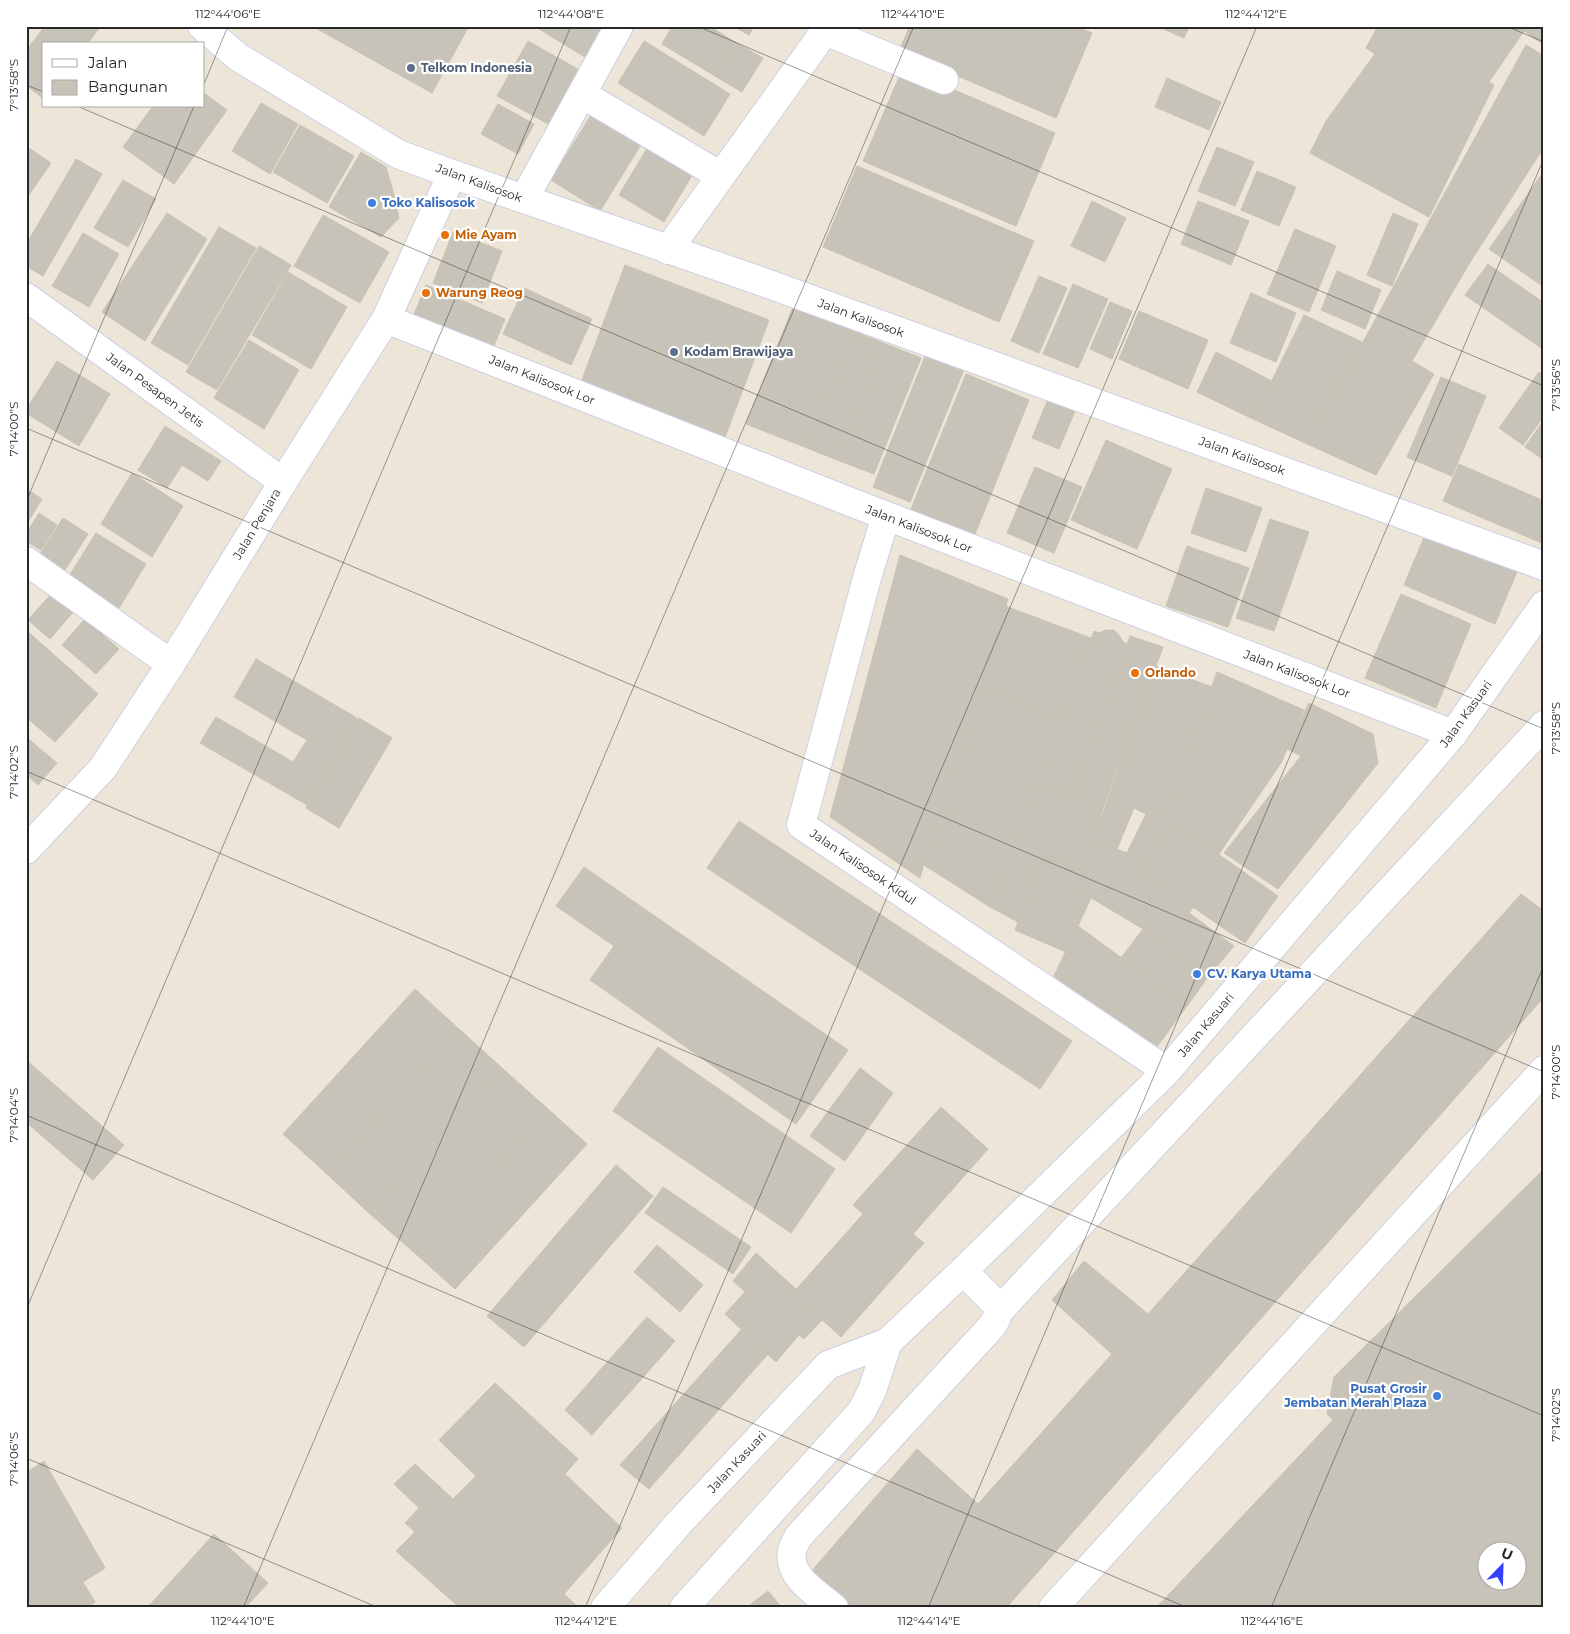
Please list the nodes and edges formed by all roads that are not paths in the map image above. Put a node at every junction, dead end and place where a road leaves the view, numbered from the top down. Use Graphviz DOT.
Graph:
graph roads {
  1 [pos="202,26"];
  2 [pos="620,26"];
  3 [pos="828,29"];
  4 [pos="944,80"];
  5 [pos="582,94"];
  6 [pos="452,174"];
  7 [pos="721,176"];
  8 [pos="524,199"];
  9 [pos="668,250"];
  10 [pos="26,298"];
  11 [pos="386,319"];
  12 [pos="283,482"];
  13 [pos="886,516"];
  14 [pos="26,561"];
  15 [pos="1544,566"];
  16 [pos="1544,605"];
  17 [pos="172,664"];
  18 [pos="1544,725"];
  19 [pos="1453,734"];
  20 [pos="26,850"];
  21 [pos="1544,1070"];
  22 [pos="1166,1071"];
  23 [pos="963,1271"];
  24 [pos="999,1311"];
  25 [pos="888,1342"];
  26 [pos="605,1608"];
  27 [pos="684,1608"];
  28 [pos="834,1608"];
  29 [pos="1053,1608"];
  1 -- 6 [label="street, Jalan Kalisosok"];
  2 -- 5 [label="street"];
  3 -- 4 [label="street"];
  3 -- 7 [label="street"];
  5 -- 7 [label="street"];
  5 -- 8 [label="street"];
  6 -- 8 [label="street, Jalan Kalisosok"];
  6 -- 11 [label="street, Jalan Penjara"];
  7 -- 9 [label="street"];
  8 -- 9 [label="street, Jalan Kalisosok"];
  9 -- 15 [label="street, Jalan Kalisosok"];
  10 -- 12 [label="street, Jalan Pesapen Jetis"];
  11 -- 12 [label="street, Jalan Penjara"];
  11 -- 13 [label="street, Jalan Kalisosok Lor"];
  12 -- 17 [label="street, Jalan Penjara"];
  13 -- 19 [label="street, Jalan Kalisosok Lor"];
  13 -- 22 [label="street, Jalan Kalisosok Kidul"];
  14 -- 17 [label="street"];
  16 -- 19 [label="street, Jalan Kasuari"];
  17 -- 20 [label="street, Jalan Penjara"];
  18 -- 24 [label="street"];
  19 -- 22 [label="street, Jalan Kasuari"];
  21 -- 29 [label="street"];
  22 -- 23 [label="street, Jalan Kasuari"];
  23 -- 24 [label="street"];
  23 -- 25 [label="street, Jalan Kasuari"];
  24 -- 28 [label="street"];
  25 -- 26 [label="street, Jalan Kasuari"];
  25 -- 27 [label="street, Jalan Kasuari"];
}
